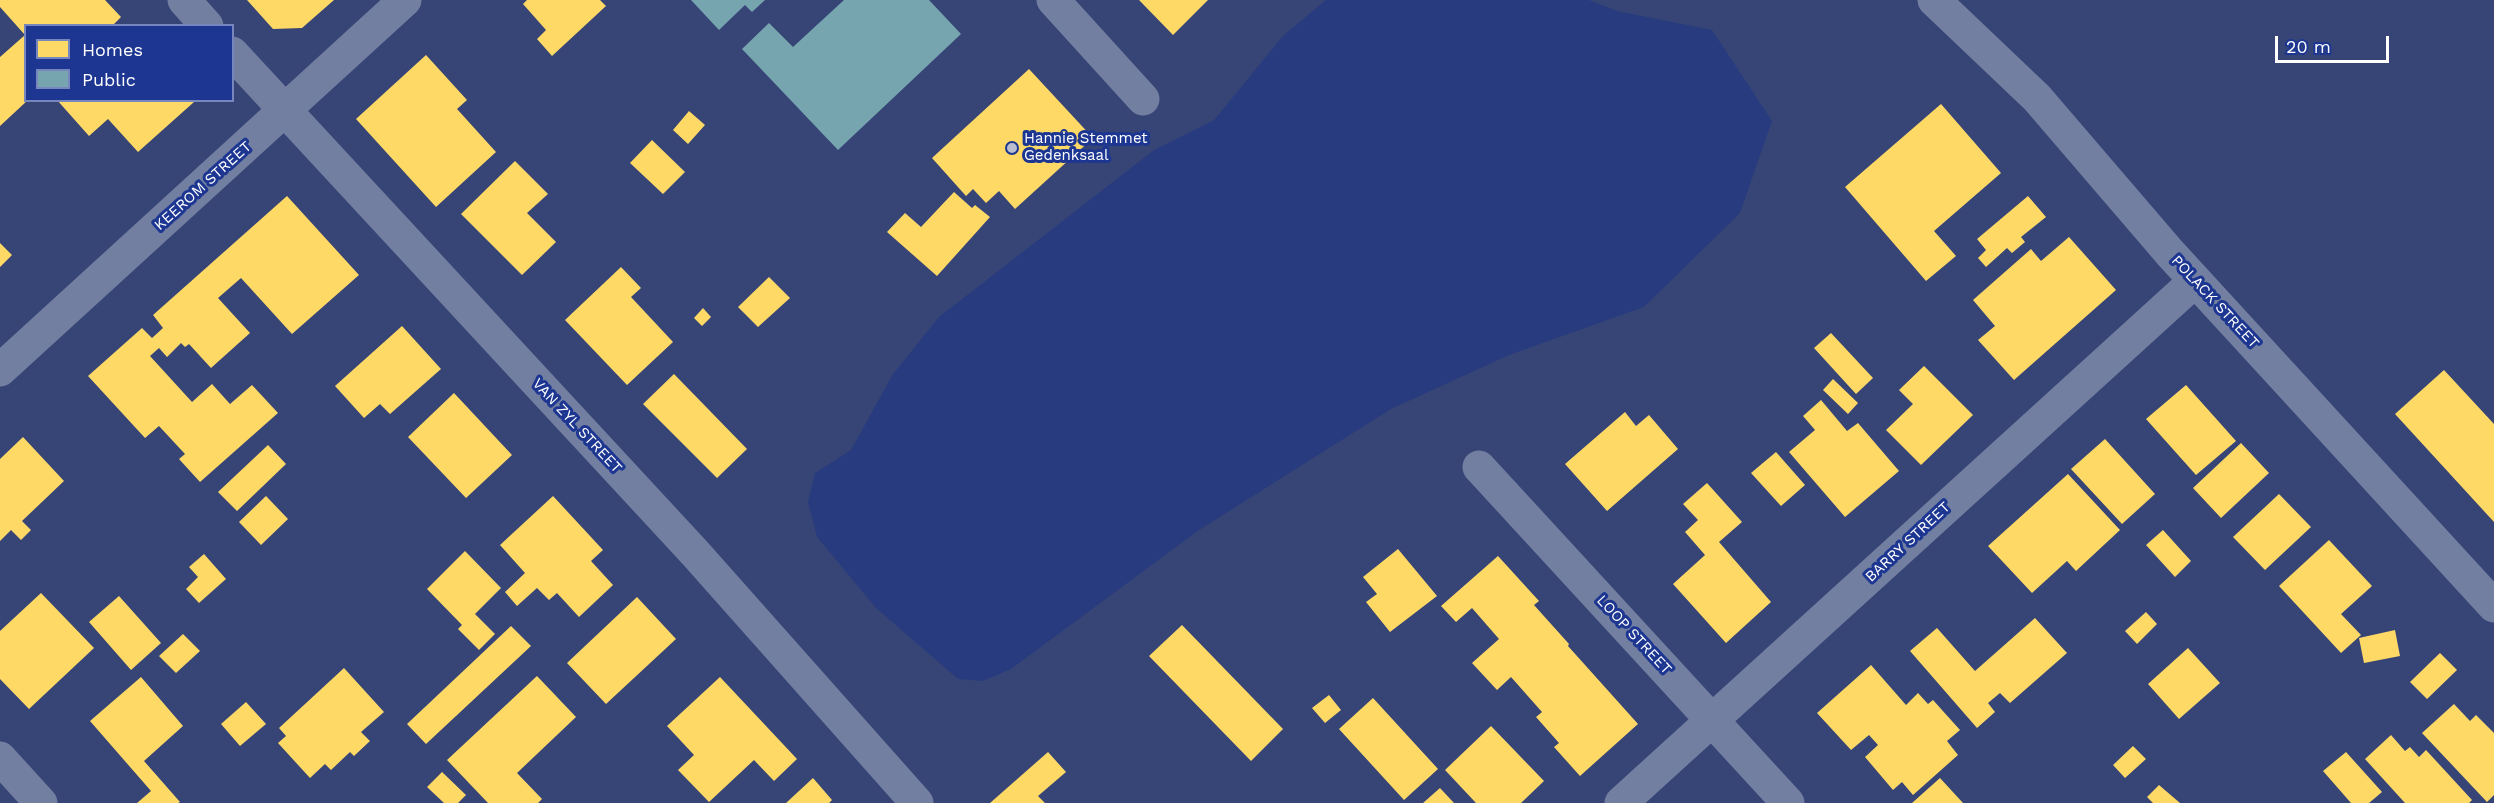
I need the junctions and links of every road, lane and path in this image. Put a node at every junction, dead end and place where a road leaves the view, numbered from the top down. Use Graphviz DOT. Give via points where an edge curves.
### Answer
graph roads {
  1 [pos="184,0"];
  2 [pos="405,0"];
  3 [pos="1053,0"];
  4 [pos="1934,0"];
  5 [pos="205,24"];
  6 [pos="234,55"];
  7 [pos="1143,99"];
  8 [pos="285,110"];
  9 [pos="2195,281"];
  10 [pos="0,370"];
  11 [pos="1479,467"];
  12 [pos="2494,606"];
  13 [pos="1713,721"];
  14 [pos="0,758"];
  15 [pos="41,803"];
  16 [pos="917,803"];
  17 [pos="1621,803"];
  18 [pos="1788,803"];
  1 -- 5 [label="street"];
  2 -- 8 [label="street, KEEROM STREET"];
  3 -- 7 [label="street"];
  4 -- 9 [label="street, POLACK STREET" via="2037,98"];
  6 -- 8 [label="street, VAN ZYL STREET"];
  8 -- 10 [label="street, KEEROM STREET"];
  8 -- 16 [label="street, VAN ZYL STREET" via="695,553"];
  9 -- 12 [label="street, POLACK STREET"];
  9 -- 13 [label="street, BARRY STREET"];
  11 -- 13 [label="street, LOOP STREET"];
  13 -- 17 [label="street, BARRY STREET"];
  13 -- 18 [label="street, LOOP STREET"];
  14 -- 15 [label="street"];
}
